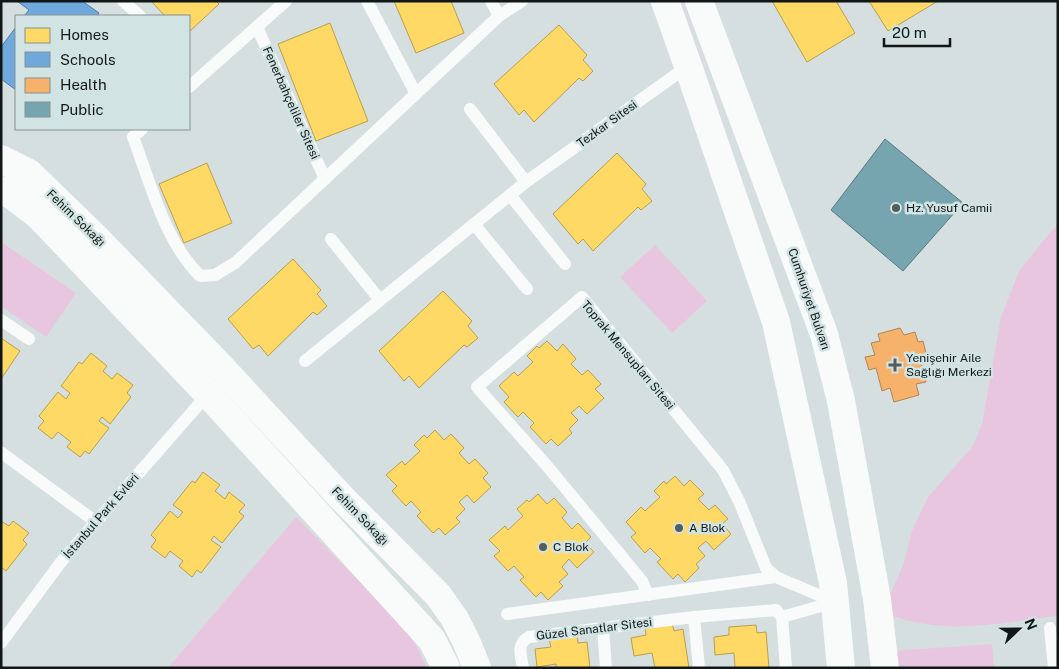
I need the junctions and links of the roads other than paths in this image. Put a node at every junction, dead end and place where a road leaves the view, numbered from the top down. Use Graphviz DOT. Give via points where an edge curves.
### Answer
graph roads {
  1 [pos="123,1"];
  2 [pos="286,1"];
  3 [pos="367,1"];
  4 [pos="491,1"];
  5 [pos="522,1"];
  6 [pos="665,1"];
  7 [pos="699,1"];
  8 [pos="139,15"];
  9 [pos="499,16"];
  10 [pos="257,27"];
  11 [pos="688,66"];
  12 [pos="190,86"];
  13 [pos="416,94"];
  14 [pos="470,109"];
  15 [pos="141,130"];
  16 [pos="1,159"];
  17 [pos="324,179"];
  18 [pos="526,182"];
  19 [pos="1,190"];
  20 [pos="510,195"];
  21 [pos="474,224"];
  22 [pos="330,239"];
  23 [pos="565,264"];
  24 [pos="527,289"];
  25 [pos="380,300"];
  26 [pos="1,320"];
  27 [pos="30,339"];
  28 [pos="305,361"];
  29 [pos="228,374"];
  30 [pos="208,394"];
  31 [pos="1,454"];
  32 [pos="96,522"];
  33 [pos="776,577"];
  34 [pos="648,595"];
  35 [pos="877,599"];
  36 [pos="835,602"];
  37 [pos="507,614"];
  38 [pos="694,616"];
  39 [pos="782,617"];
  40 [pos="603,627"];
  41 [pos="1050,628"];
  42 [pos="1,643"];
  43 [pos="446,668"];
  44 [pos="477,668"];
  45 [pos="523,668"];
  46 [pos="606,668"];
  47 [pos="699,668"];
  48 [pos="786,668"];
  49 [pos="841,668"];
  50 [pos="885,668"];
  51 [pos="1054,668"];
  1 -- 8 [label="lane"];
  2 -- 10 [label="lane"];
  3 -- 13 [label="lane"];
  4 -- 9 [label="lane"];
  5 -- 9 [label="lane, Fenerbahçeliler Sitesi"];
  6 -- 11 [label="street"];
  7 -- 35 [label="street, Cumhuriyet Bulvarı" via="824,334 840,401"];
  9 -- 13 [label="lane, Fenerbahçeliler Sitesi"];
  10 -- 12 [label="lane"];
  10 -- 17 [label="lane, Fenerbahçeliler Sitesi"];
  11 -- 18 [label="lane, Tezkar Sitesi"];
  11 -- 36 [label="street" via="776,322"];
  13 -- 17 [label="lane, Fenerbahçeliler Sitesi"];
  14 -- 18 [label="lane"];
  15 -- 17 [label="lane, Fenerbahçeliler Sitesi" via="133,137 167,227 188,264 200,276 215,275 235,263"];
  16 -- 29 [label="street, Fehim Sokağı" via="29,173"];
  18 -- 20 [label="lane, Tezkar Sitesi"];
  19 -- 30 [label="street, Fehim Sokağı" via="40,218"];
  20 -- 21 [label="lane, Tezkar Sitesi"];
  20 -- 23 [label="lane"];
  21 -- 24 [label="lane"];
  21 -- 25 [label="lane, Tezkar Sitesi"];
  22 -- 25 [label="lane"];
  25 -- 28 [label="lane, Tezkar Sitesi"];
  26 -- 27 [label="lane"];
  29 -- 30 [label="street"];
  29 -- 44 [label="street, Fehim Sokağı" via="340,496 438,595 455,619"];
  30 -- 32 [label="lane, İstanbul Park Evleri"];
  30 -- 43 [label="street, Fehim Sokağı" via="432,640"];
  31 -- 32 [label="lane"];
  32 -- 42 [label="lane, İstanbul Park Evleri" via="61,562"];
  33 -- 34 [label="lane"];
  33 -- 34 [label="lane, Toprak Mensupları Sitesi" via="766,568 723,470 582,297 477,387 642,580"];
  33 -- 36 [label="lane"];
  34 -- 37 [label="lane"];
  35 -- 36 [label="street"];
  35 -- 50 [label="street, Cumhuriyet Bulvarı"];
  36 -- 39 [label="lane"];
  36 -- 49 [label="street"];
  38 -- 39 [label="lane, Güzel Sanatlar Sitesi" via="776,610"];
  38 -- 40 [label="lane, Güzel Sanatlar Sitesi"];
  38 -- 47 [label="lane"];
  39 -- 48 [label="lane"];
  40 -- 45 [label="lane, Güzel Sanatlar Sitesi" via="526,638 520,646"];
  40 -- 46 [label="lane"];
  41 -- 51 [label="lane"];
}
